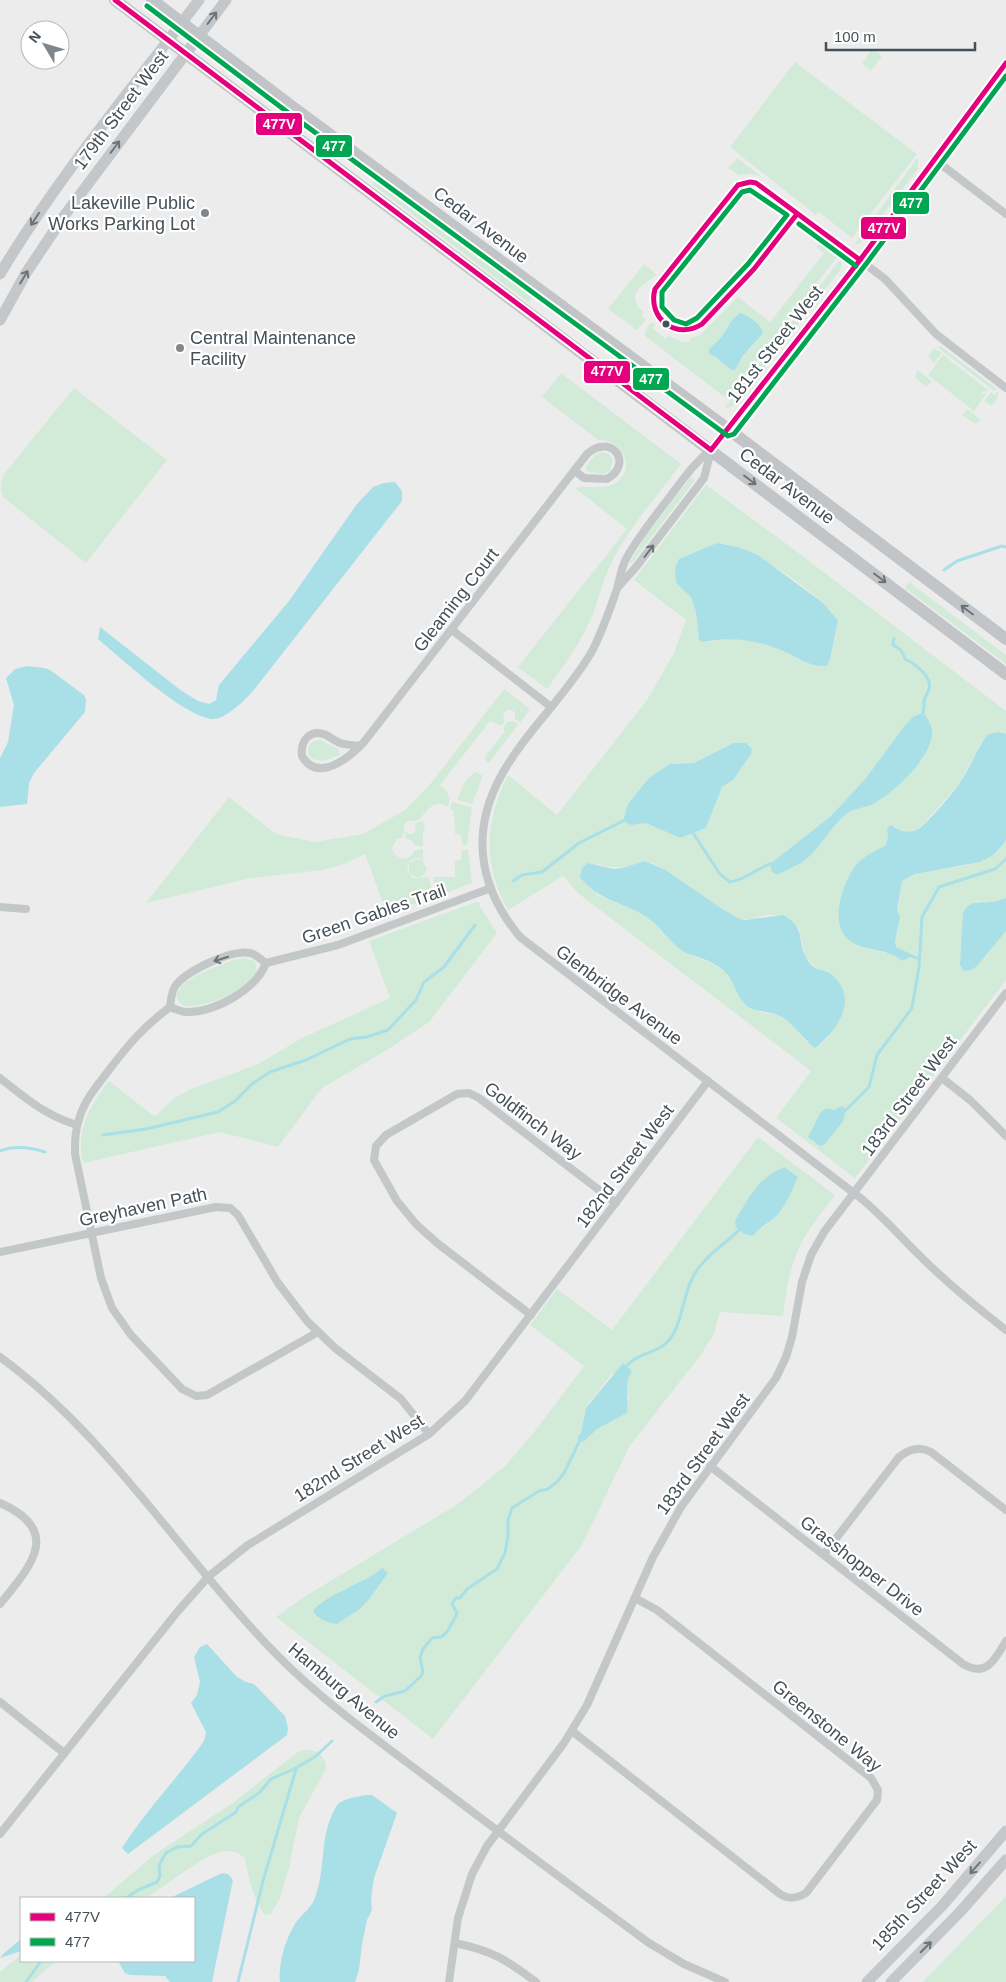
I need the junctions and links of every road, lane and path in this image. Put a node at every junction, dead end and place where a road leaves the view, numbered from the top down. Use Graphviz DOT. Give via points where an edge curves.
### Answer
graph roads {
  1 [pos="116,0"];
  2 [pos="152,0"];
  3 [pos="199,0"];
  4 [pos="226,0"];
  5 [pos="182,23"];
  6 [pos="199,36"];
  7 [pos="168,40"];
  8 [pos="186,53"];
  9 [pos="1006,63"];
  10 [pos="934,159"];
  11 [pos="1006,214"];
  12 [pos="860,260"];
  13 [pos="0,274"];
  14 [pos="0,320"];
  15 [pos="1006,388"];
  16 [pos="728,429"];
  17 [pos="711,450"];
  18 [pos="692,469"];
  19 [pos="574,471"];
  20 [pos="617,588"];
  21 [pos="452,630"];
  22 [pos="1006,639"];
  23 [pos="1006,674"];
  24 [pos="551,707"];
  25 [pos="360,746"];
  26 [pos="491,888"];
  27 [pos="0,907"];
  28 [pos="26,909"];
  29 [pos="266,963"];
  30 [pos="1006,993"];
  31 [pos="170,1007"];
  32 [pos="0,1078"];
  33 [pos="942,1078"];
  34 [pos="708,1082"];
  35 [pos="77,1125"];
  36 [pos="1006,1136"];
  37 [pos="854,1193"];
  38 [pos="616,1203"];
  39 [pos="92,1234"];
  40 [pos="0,1252"];
  41 [pos="531,1315"];
  42 [pos="1006,1330"];
  43 [pos="318,1332"];
  44 [pos="0,1357"];
  45 [pos="429,1434"];
  46 [pos="710,1466"];
  47 [pos="0,1503"];
  48 [pos="1006,1510"];
  49 [pos="824,1554"];
  50 [pos="209,1576"];
  51 [pos="635,1598"];
  52 [pos="0,1604"];
  53 [pos="1006,1641"];
  54 [pos="0,1702"];
  55 [pos="572,1731"];
  56 [pos="64,1753"];
  57 [pos="498,1831"];
  58 [pos="1006,1831"];
  59 [pos="0,1834"];
  60 [pos="1006,1860"];
  61 [pos="455,1943"];
  62 [pos="449,1982"];
  63 [pos="536,1982"];
  64 [pos="724,1982"];
  65 [pos="867,1982"];
  66 [pos="891,1982"];
  1 -- 7 [label="main road, Cedar Avenue"];
  2 -- 5 [label="main road, Cedar Avenue"];
  3 -- 5 [label="main road, 179th Street West"];
  6 -- 4 [label="main road, 179th Street West, one-way"];
  5 -- 6 [label="main road, Cedar Avenue"];
  5 -- 7 [label="main road, 179th Street West"];
  6 -- 8 [label="main road, 179th Street West"];
  6 -- 16 [label="main road, Cedar Avenue"];
  7 -- 8 [label="main road, Cedar Avenue"];
  7 -- 13 [label="main road, 179th Street West, one-way" via="66,174"];
  14 -- 8 [label="main road, 179th Street West, one-way" via="64,216"];
  8 -- 17 [label="main road, Cedar Avenue"];
  9 -- 10 [label="street, 181st Street West"];
  10 -- 11 [label="street"];
  10 -- 12 [label="street, 181st Street West"];
  12 -- 15 [label="street" via="886,279 936,334"];
  12 -- 16 [label="street, 181st Street West"];
  16 -- 17 [label="street, 181st Street West"];
  22 -- 16 [label="main road, Cedar Avenue, one-way"];
  17 -- 18 [label="street, 181st Street West"];
  20 -- 17 [label="street, Glenbridge Avenue, one-way" via="704,478"];
  17 -- 23 [label="main road, Cedar Avenue, one-way"];
  18 -- 20 [label="street, Glenbridge Avenue" via="628,556"];
  19 -- 19 [label="street, Gleaming Court" via="584,478 607,479 617,471 619,458 611,448 598,446"];
  19 -- 21 [label="street, Gleaming Court"];
  20 -- 24 [label="street, Glenbridge Avenue" via="591,653"];
  21 -- 24 [label="street"];
  21 -- 25 [label="street, Gleaming Court"];
  24 -- 26 [label="street, Glenbridge Avenue" via="504,770 488,803 483,846"];
  25 -- 25 [label="street, Gleaming Court" via="340,743 314,733 307,737 301,749 305,761 320,768 340,762"];
  26 -- 29 [label="street, Green Gables Trail" via="338,945"];
  26 -- 34 [label="street, Glenbridge Avenue" via="506,919 528,944"];
  27 -- 28 [label="street"];
  29 -- 31 [label="street" via="253,984 228,1000 189,1012"];
  29 -- 31 [label="street, one-way" via="247,953 205,965 176,986"];
  30 -- 33 [label="street, 183rd Street West"];
  31 -- 35 [label="street" via="132,1039 88,1098"];
  32 -- 35 [label="street" via="46,1113"];
  33 -- 36 [label="street" via="970,1100"];
  33 -- 37 [label="street, 183rd Street West"];
  34 -- 37 [label="street, Glenbridge Avenue"];
  34 -- 38 [label="street, 182nd Street West"];
  35 -- 39 [label="street" via="75,1154"];
  37 -- 42 [label="street, Glenbridge Avenue" via="883,1217 966,1299"];
  37 -- 46 [label="street, 183rd Street West" via="824,1232 809,1262 798,1294 792,1338 781,1368"];
  38 -- 41 [label="street, 182nd Street West"];
  38 -- 41 [label="street, Goldfinch Way" via="469,1093 453,1096 386,1135 378,1143 374,1153 377,1167 397,1202 416,1224"];
  39 -- 40 [label="street, Greyhaven Path"];
  39 -- 43 [label="street, Greyhaven Path" via="216,1207 230,1208 240,1218 287,1296"];
  39 -- 43 [label="street" via="104,1288 118,1318 188,1394 207,1395"];
  41 -- 45 [label="street, 182nd Street West" via="465,1401"];
  43 -- 45 [label="street, Greyhaven Path" via="401,1399"];
  44 -- 50 [label="street, Hamburg Avenue" via="38,1387 78,1426"];
  45 -- 50 [label="street, 182nd Street West" via="262,1535"];
  46 -- 49 [label="street, Grasshopper Drive"];
  46 -- 51 [label="street, 183rd Street West" via="666,1531"];
  47 -- 52 [label="street" via="26,1519 36,1545 31,1565"];
  48 -- 49 [label="street" via="931,1452 911,1449 900,1457"];
  49 -- 53 [label="street, Grasshopper Drive" via="971,1668 988,1666"];
  50 -- 56 [label="street, 182nd Street West"];
  50 -- 57 [label="street, Hamburg Avenue" via="252,1628 300,1677 360,1727"];
  51 -- 55 [label="street, 183rd Street West" via="592,1695"];
  51 -- 55 [label="street, Greenstone Way" via="658,1610 872,1778 878,1790 877,1800 806,1893 790,1898 780,1894"];
  54 -- 56 [label="street"];
  55 -- 57 [label="street, 183rd Street West"];
  56 -- 59 [label="street, 182nd Street West"];
  57 -- 61 [label="street, 183rd Street West" via="466,1888"];
  57 -- 64 [label="street, Hamburg Avenue" via="649,1944"];
  58 -- 65 [label="main road, 185th Street West, one-way" via="942,1906"];
  66 -- 60 [label="main road, 185th Street West, one-way"];
  61 -- 62 [label="street, 183rd Street West"];
  61 -- 63 [label="street" via="492,1953"];
}
